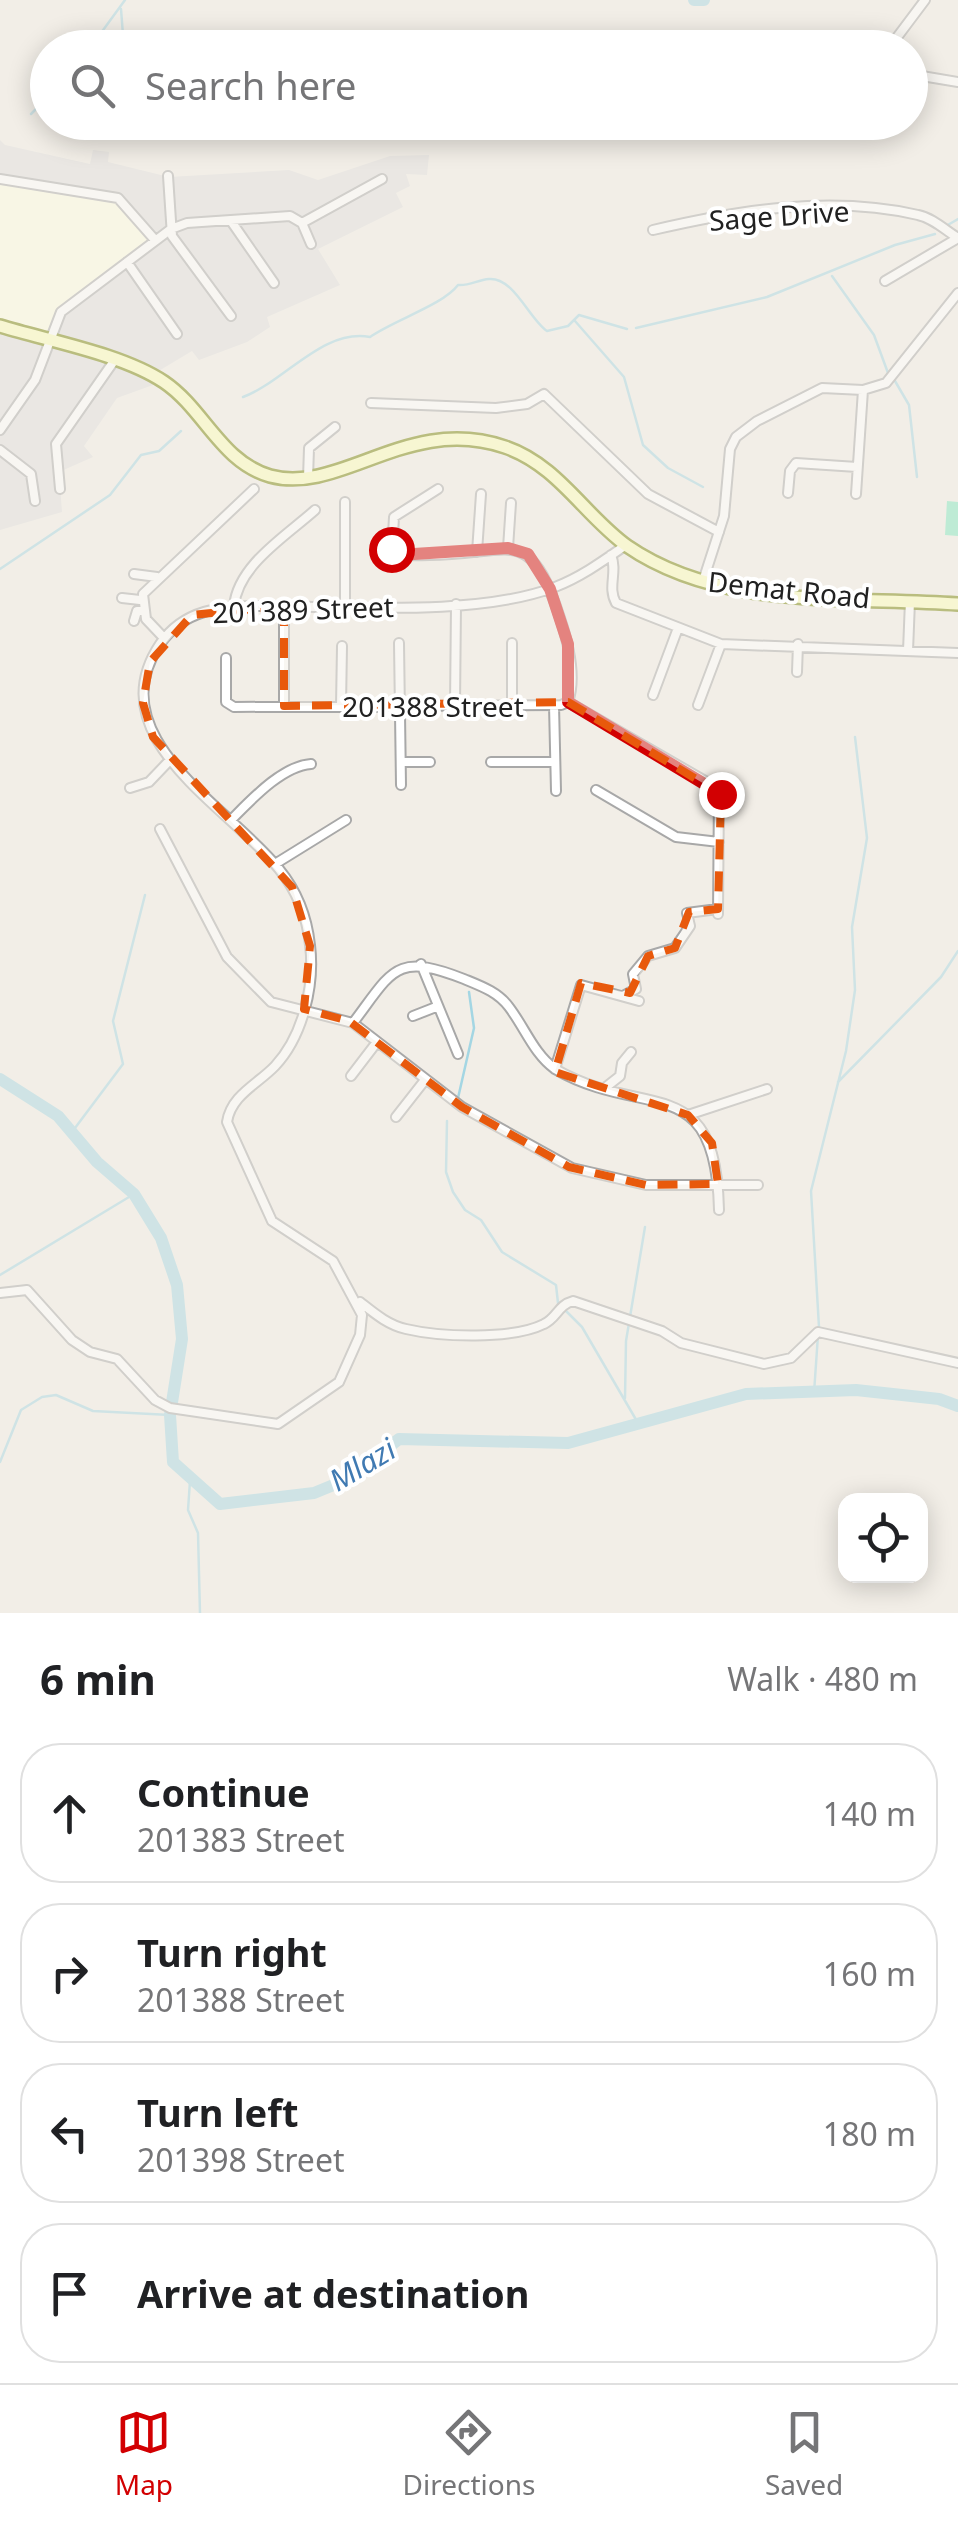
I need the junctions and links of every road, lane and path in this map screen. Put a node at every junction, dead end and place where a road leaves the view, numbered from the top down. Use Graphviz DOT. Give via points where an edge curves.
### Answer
graph roads {
  1 [pos="924,0"];
  2 [pos="902,30"];
  3 [pos="928,77"];
  4 [pos="958,82"];
  5 [pos="168,176"];
  6 [pos="0,179"];
  7 [pos="382,179"];
  8 [pos="231,221"];
  9 [pos="302,223"];
  10 [pos="170,229"];
  11 [pos="654,230"];
  12 [pos="958,238"];
  13 [pos="154,240"];
  14 [pos="311,244"];
  15 [pos="127,262"];
  16 [pos="274,282"];
  17 [pos="885,282"];
  18 [pos="958,292"];
  19 [pos="231,316"];
  20 [pos="0,326"];
  21 [pos="178,334"];
  22 [pos="48,340"];
  23 [pos="114,361"];
  24 [pos="863,390"];
  25 [pos="371,403"];
  26 [pos="335,427"];
  27 [pos="0,430"];
  28 [pos="0,450"];
  29 [pos="857,467"];
  30 [pos="308,478"];
  31 [pos="60,489"];
  32 [pos="254,489"];
  33 [pos="438,489"];
  34 [pos="788,493"];
  35 [pos="481,494"];
  36 [pos="856,494"];
  37 [pos="35,501"];
  38 [pos="345,502"];
  39 [pos="510,503"];
  40 [pos="315,510"];
  41 [pos="719,532"];
  42 [pos="626,545"];
  43 [pos="508,548"];
  44 [pos="477,552"];
  45 [pos="612,555"];
  46 [pos="134,574"];
  47 [pos="158,577"];
  48 [pos="703,582"];
  49 [pos="550,589"];
  50 [pos="122,598"];
  51 [pos="910,601"];
  52 [pos="456,604"];
  53 [pos="958,604"];
  54 [pos="141,605"];
  55 [pos="344,605"];
  56 [pos="234,606"];
  57 [pos="284,606"];
  58 [pos="134,621"];
  59 [pos="678,628"];
  60 [pos="164,638"];
  61 [pos="398,643"];
  62 [pos="512,644"];
  63 [pos="721,644"];
  64 [pos="798,644"];
  65 [pos="342,646"];
  66 [pos="908,651"];
  67 [pos="958,654"];
  68 [pos="226,658"];
  69 [pos="797,672"];
  70 [pos="653,695"];
  71 [pos="568,702"];
  72 [pos="698,705"];
  73 [pos="284,706"];
  74 [pos="341,706"];
  75 [pos="399,706"];
  76 [pos="455,706"];
  77 [pos="512,706"];
  78 [pos="554,706"];
  79 [pos="170,760"];
  80 [pos="400,762"];
  81 [pos="430,762"];
  82 [pos="492,762"];
  83 [pos="554,762"];
  84 [pos="311,764"];
  85 [pos="401,785"];
  86 [pos="130,788"];
  87 [pos="596,790"];
  88 [pos="556,791"];
  89 [pos="232,820"];
  90 [pos="346,820"];
  91 [pos="160,829"];
  92 [pos="720,842"];
  93 [pos="275,864"];
  94 [pos="421,964"];
  95 [pos="623,996"];
  96 [pos="638,1000"];
  97 [pos="436,1007"];
  98 [pos="304,1009"];
  99 [pos="413,1016"];
  100 [pos="352,1023"];
  101 [pos="377,1042"];
  102 [pos="632,1052"];
  103 [pos="458,1054"];
  104 [pos="555,1069"];
  105 [pos="351,1076"];
  106 [pos="426,1080"];
  107 [pos="606,1088"];
  108 [pos="768,1090"];
  109 [pos="688,1115"];
  110 [pos="396,1117"];
  111 [pos="718,1184"];
  112 [pos="758,1185"];
  113 [pos="718,1210"];
  114 [pos="0,1293"];
  115 [pos="356,1299"];
  116 [pos="958,1360"];
  1 -- 2 [label="street"];
  3 -- 4 [label="street"];
  5 -- 10 [label="street"];
  6 -- 13 [label="street" via="118,198"];
  7 -- 9 [label="street"];
  8 -- 9 [label="street" via="290,216"];
  8 -- 10 [label="street"];
  8 -- 16 [label="street"];
  9 -- 14 [label="street"];
  10 -- 13 [label="street"];
  10 -- 19 [label="street"];
  11 -- 12 [label="street, Sage Drive" via="712,215 810,207 919,215"];
  12 -- 17 [label="street"];
  13 -- 15 [label="street"];
  15 -- 21 [label="street"];
  15 -- 22 [label="street" via="67,305"];
  18 -- 24 [label="street" via="889,380"];
  20 -- 22 [label="street, Demat Road"];
  22 -- 23 [label="street, Demat Road"];
  22 -- 27 [label="street" via="35,380"];
  23 -- 30 [label="street, Demat Road" via="173,389 248,467 280,478"];
  23 -- 31 [label="street" via="56,444"];
  24 -- 29 [label="street"];
  24 -- 41 [label="street" via="822,388 739,434 730,449"];
  25 -- 41 [label="street" via="496,408 544,394 648,494"];
  26 -- 30 [label="street" via="309,448"];
  28 -- 37 [label="street" via="31,474"];
  29 -- 34 [label="street" via="796,463"];
  29 -- 36 [label="street"];
  30 -- 42 [label="street, Demat Road" via="420,441 485,441 524,454 552,473"];
  32 -- 47 [label="street"];
  33 -- 44 [label="street" via="394,517 392,552"];
  35 -- 44 [label="street"];
  38 -- 55 [label="street"];
  39 -- 43 [label="street"];
  40 -- 56 [label="street" via="246,574"];
  41 -- 48 [label="street"];
  42 -- 45 [label="street, 201389 Street"];
  42 -- 48 [label="street, Demat Road"];
  43 -- 44 [label="street"];
  43 -- 49 [label="street" via="535,560"];
  45 -- 49 [label="street, 201389 Street"];
  45 -- 59 [label="street" via="616,603"];
  46 -- 47 [label="street"];
  47 -- 54 [label="street"];
  48 -- 51 [label="street, Demat Road" via="755,592"];
  49 -- 52 [label="street, 201389 Street"];
  49 -- 71 [label="street" via="568,644"];
  50 -- 54 [label="street"];
  51 -- 53 [label="street, Demat Road"];
  51 -- 66 [label="street"];
  52 -- 55 [label="street, 201389 Street"];
  52 -- 76 [label="street"];
  54 -- 58 [label="street"];
  54 -- 60 [label="street"];
  55 -- 57 [label="street, 201389 Street"];
  56 -- 57 [label="street, 201389 Street"];
  56 -- 60 [label="street, 201389 Street" via="192,615"];
  57 -- 73 [label="street"];
  59 -- 63 [label="street"];
  59 -- 70 [label="street"];
  60 -- 79 [label="street" via="150,662 143,703 153,737"];
  61 -- 75 [label="street"];
  62 -- 77 [label="street"];
  63 -- 64 [label="street"];
  63 -- 72 [label="street"];
  64 -- 66 [label="street"];
  64 -- 69 [label="street"];
  65 -- 74 [label="street"];
  66 -- 67 [label="street"];
  68 -- 73 [label="street, 201388 Street" via="227,704"];
  71 -- 78 [label="street, 201388 Street"];
  71 -- 92 [label="street" via="718,789"];
  73 -- 74 [label="street, 201388 Street"];
  74 -- 75 [label="street, 201388 Street"];
  75 -- 76 [label="street, 201388 Street"];
  75 -- 80 [label="street"];
  76 -- 77 [label="street, 201388 Street"];
  77 -- 78 [label="street, 201388 Street"];
  78 -- 83 [label="street"];
  79 -- 86 [label="street" via="149,782"];
  79 -- 89 [label="street"];
  80 -- 81 [label="street"];
  80 -- 85 [label="street"];
  82 -- 83 [label="street"];
  83 -- 88 [label="street"];
  84 -- 89 [label="street" via="258,794"];
  87 -- 92 [label="street" via="676,837"];
  89 -- 93 [label="street"];
  90 -- 93 [label="street"];
  91 -- 98 [label="street" via="231,962 271,1002"];
  92 -- 95 [label="street" via="718,911 687,913 690,926 675,948 648,956 633,974 636,989"];
  93 -- 98 [label="street" via="292,887 308,931 311,978"];
  94 -- 97 [label="street"];
  94 -- 100 [label="street" via="392,974"];
  94 -- 104 [label="street" via="501,998"];
  95 -- 96 [label="street"];
  95 -- 104 [label="street" via="581,985"];
  97 -- 99 [label="street"];
  97 -- 103 [label="street"];
  98 -- 100 [label="street"];
  98 -- 115 [label="street" via="282,1057 231,1106 230,1134 272,1221 333,1261"];
  100 -- 101 [label="street"];
  101 -- 105 [label="street"];
  101 -- 106 [label="street"];
  102 -- 107 [label="street"];
  104 -- 107 [label="street"];
  106 -- 110 [label="street"];
  106 -- 111 [label="street" via="578,1170 646,1185"];
  107 -- 109 [label="street"];
  108 -- 109 [label="street"];
  109 -- 111 [label="street" via="712,1143"];
  111 -- 112 [label="street"];
  111 -- 113 [label="street"];
  114 -- 115 [label="street" via="27,1290 72,1340 118,1359 170,1408 268,1424 293,1416 339,1382 363,1322"];
  115 -- 116 [label="street" via="406,1330 468,1336 542,1326 573,1301 682,1344 764,1364 791,1358 818,1332"];
}
